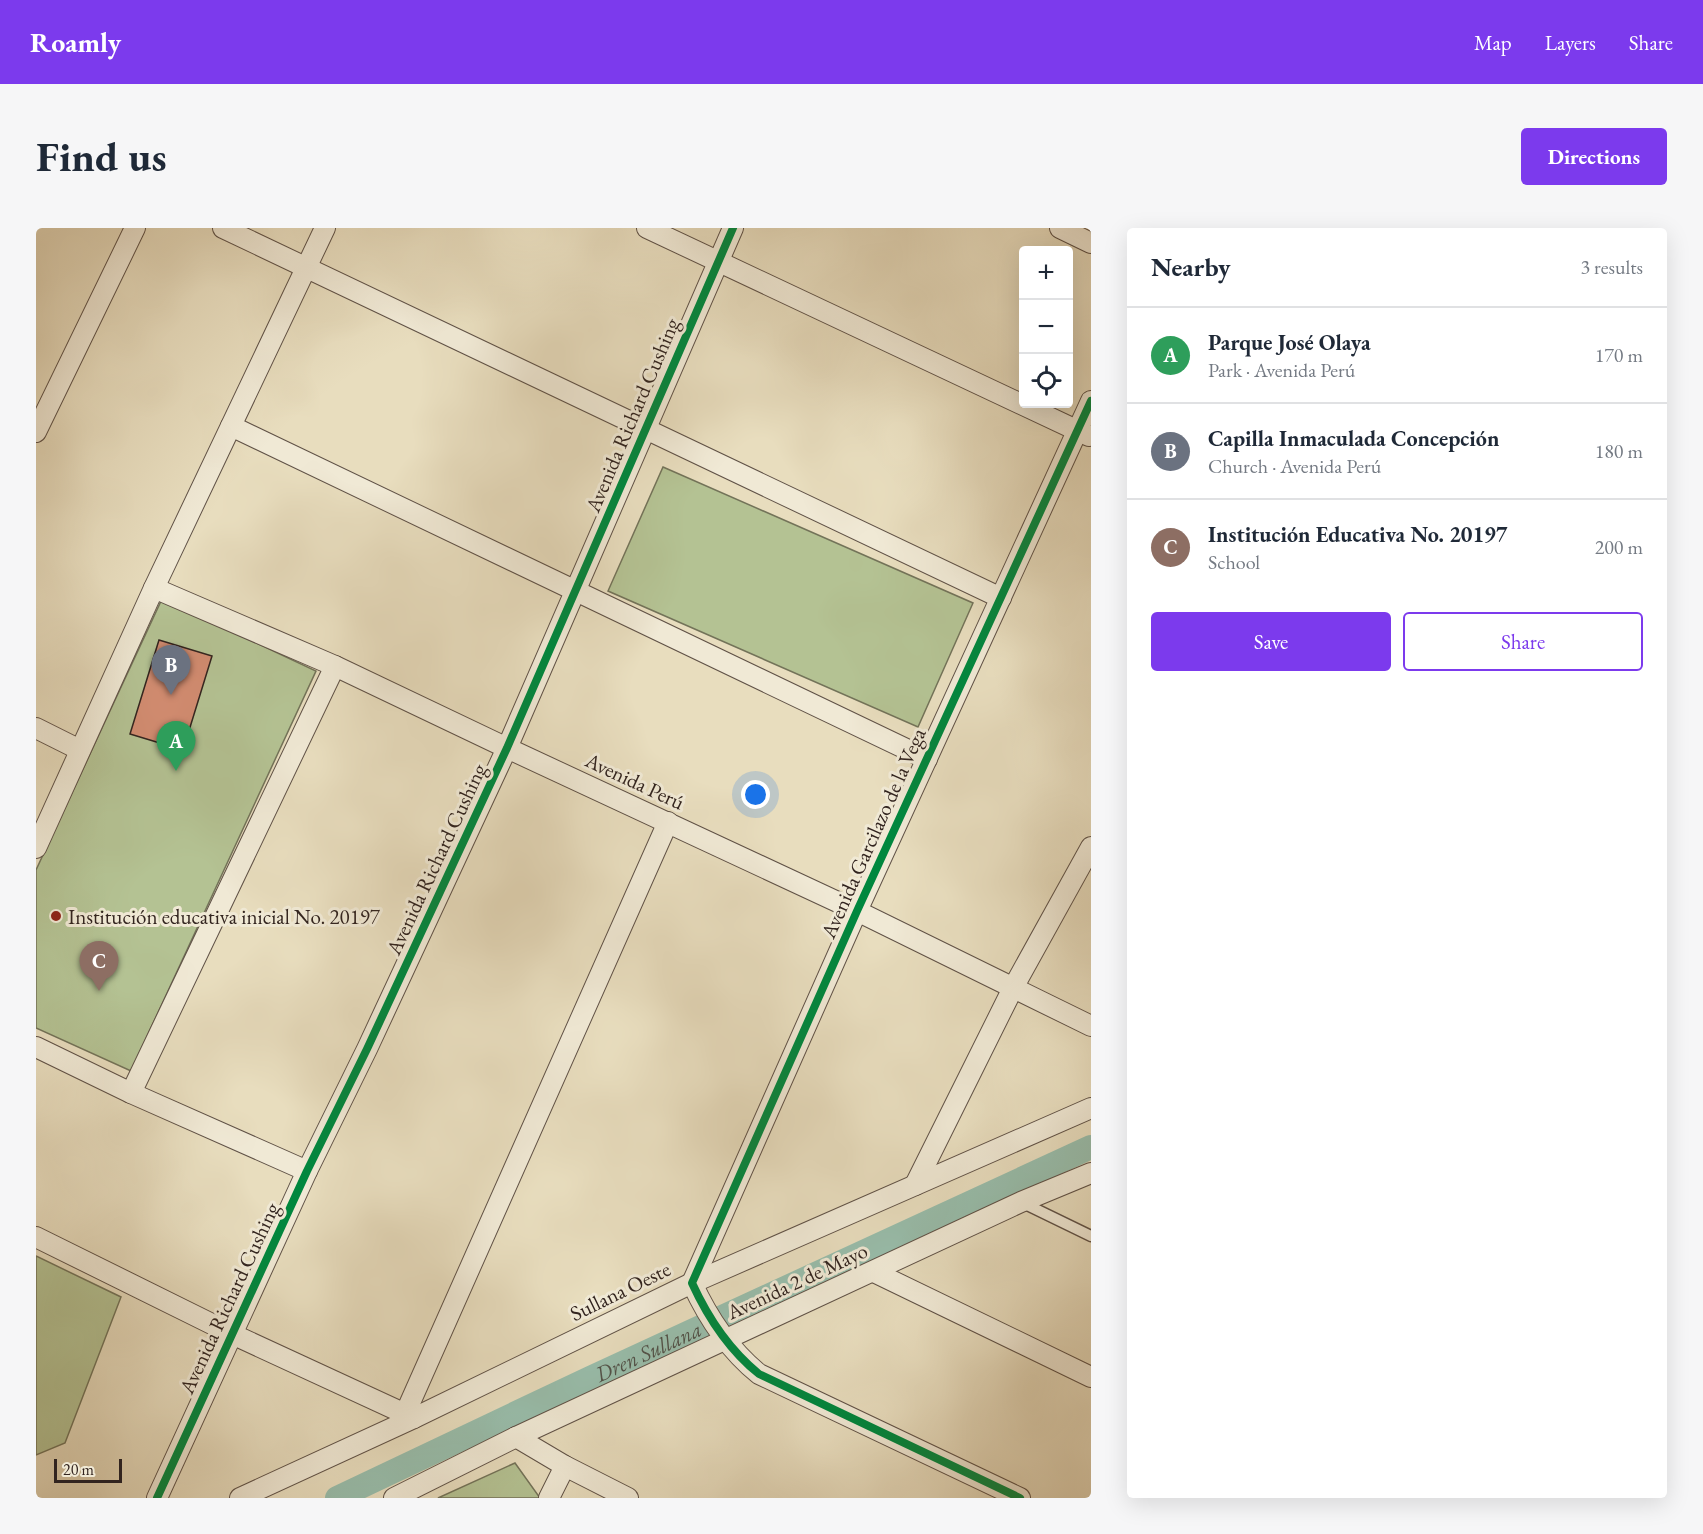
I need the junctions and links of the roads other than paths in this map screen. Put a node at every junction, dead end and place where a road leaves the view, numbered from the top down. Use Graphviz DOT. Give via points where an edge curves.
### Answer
graph roads {
  1 [pos="135,228"];
  2 [pos="223,228"];
  3 [pos="325,228"];
  4 [pos="647,228"];
  5 [pos="734,228"];
  6 [pos="1059,228"];
  7 [pos="1091,243"];
  8 [pos="719,261"];
  9 [pos="305,269"];
  10 [pos="1091,401"];
  11 [pos="231,426"];
  12 [pos="645,431"];
  13 [pos="36,432"];
  14 [pos="1085,434"];
  15 [pos="154,588"];
  16 [pos="576,591"];
  17 [pos="1000,598"];
  18 [pos="335,666"];
  19 [pos="36,728"];
  20 [pos="507,748"];
  21 [pos="80,750"];
  22 [pos="927,759"];
  23 [pos="668,822"];
  24 [pos="1091,847"];
  25 [pos="36,848"];
  26 [pos="857,910"];
  27 [pos="1013,988"];
  28 [pos="1091,1026"];
  29 [pos="36,1047"];
  30 [pos="131,1093"];
  31 [pos="1091,1108"];
  32 [pos="307,1171"];
  33 [pos="1091,1173"];
  34 [pos="915,1185"];
  35 [pos="1022,1202"];
  36 [pos="1091,1236"];
  37 [pos="36,1238"];
  38 [pos="874,1272"];
  39 [pos="696,1291"];
  40 [pos="232,1334"];
  41 [pos="723,1337"];
  42 [pos="1091,1377"];
  43 [pos="410,1416"];
  44 [pos="516,1437"];
  45 [pos="565,1466"];
  46 [pos="157,1498"];
  47 [pos="240,1498"];
  48 [pos="394,1498"];
  49 [pos="549,1498"];
  50 [pos="628,1498"];
  51 [pos="1020,1498"];
  1 -- 13 [label="street"];
  2 -- 9 [label="street"];
  3 -- 9 [label="street"];
  4 -- 8 [label="street"];
  5 -- 8 [label="street, Avenida Richard Cushing"];
  6 -- 7 [label="street"];
  8 -- 12 [label="street, Avenida Richard Cushing"];
  8 -- 14 [label="street"];
  9 -- 11 [label="street"];
  9 -- 12 [label="street"];
  10 -- 14 [label="street, Avenida Garcilazo de la Vega"];
  11 -- 15 [label="street"];
  11 -- 16 [label="street"];
  12 -- 16 [label="street, Avenida Richard Cushing"];
  12 -- 17 [label="street"];
  14 -- 17 [label="street, Avenida Garcilazo de la Vega"];
  15 -- 18 [label="street, Avenida Perú"];
  15 -- 21 [label="street"];
  16 -- 20 [label="street, Avenida Richard Cushing"];
  16 -- 22 [label="street"];
  17 -- 22 [label="street, Avenida Garcilazo de la Vega"];
  18 -- 20 [label="street, Avenida Perú"];
  18 -- 30 [label="street"];
  19 -- 21 [label="street"];
  20 -- 23 [label="street, Avenida Perú"];
  20 -- 32 [label="street, Avenida Richard Cushing"];
  21 -- 25 [label="street"];
  22 -- 26 [label="street, Avenida Garcilazo de la Vega"];
  23 -- 26 [label="street, Avenida Perú"];
  23 -- 43 [label="street"];
  24 -- 27 [label="street"];
  26 -- 27 [label="street, Avenida Perú"];
  26 -- 39 [label="street, Avenida Garcilazo de la Vega"];
  27 -- 28 [label="street, Avenida Perú"];
  27 -- 34 [label="street"];
  29 -- 30 [label="street"];
  30 -- 32 [label="street"];
  31 -- 34 [label="street, Sullana Oeste"];
  32 -- 40 [label="street, Avenida Richard Cushing"];
  33 -- 35 [label="street, Avenida 2 de Mayo"];
  34 -- 39 [label="street, Sullana Oeste"];
  35 -- 36 [label="lane"];
  35 -- 38 [label="street, Avenida 2 de Mayo"];
  37 -- 40 [label="street"];
  38 -- 41 [label="street, Avenida 2 de Mayo"];
  38 -- 42 [label="street"];
  39 -- 41 [label="street"];
  39 -- 43 [label="street, Sullana Oeste"];
  40 -- 43 [label="street"];
  40 -- 46 [label="street, Avenida Richard Cushing"];
  41 -- 44 [label="street, Avenida 2 de Mayo"];
  41 -- 51 [label="street" via="759,1374"];
  43 -- 47 [label="street, Sullana Oeste"];
  44 -- 45 [label="street"];
  44 -- 48 [label="street, Avenida 2 de Mayo"];
  45 -- 49 [label="street"];
  45 -- 50 [label="street"];
}
